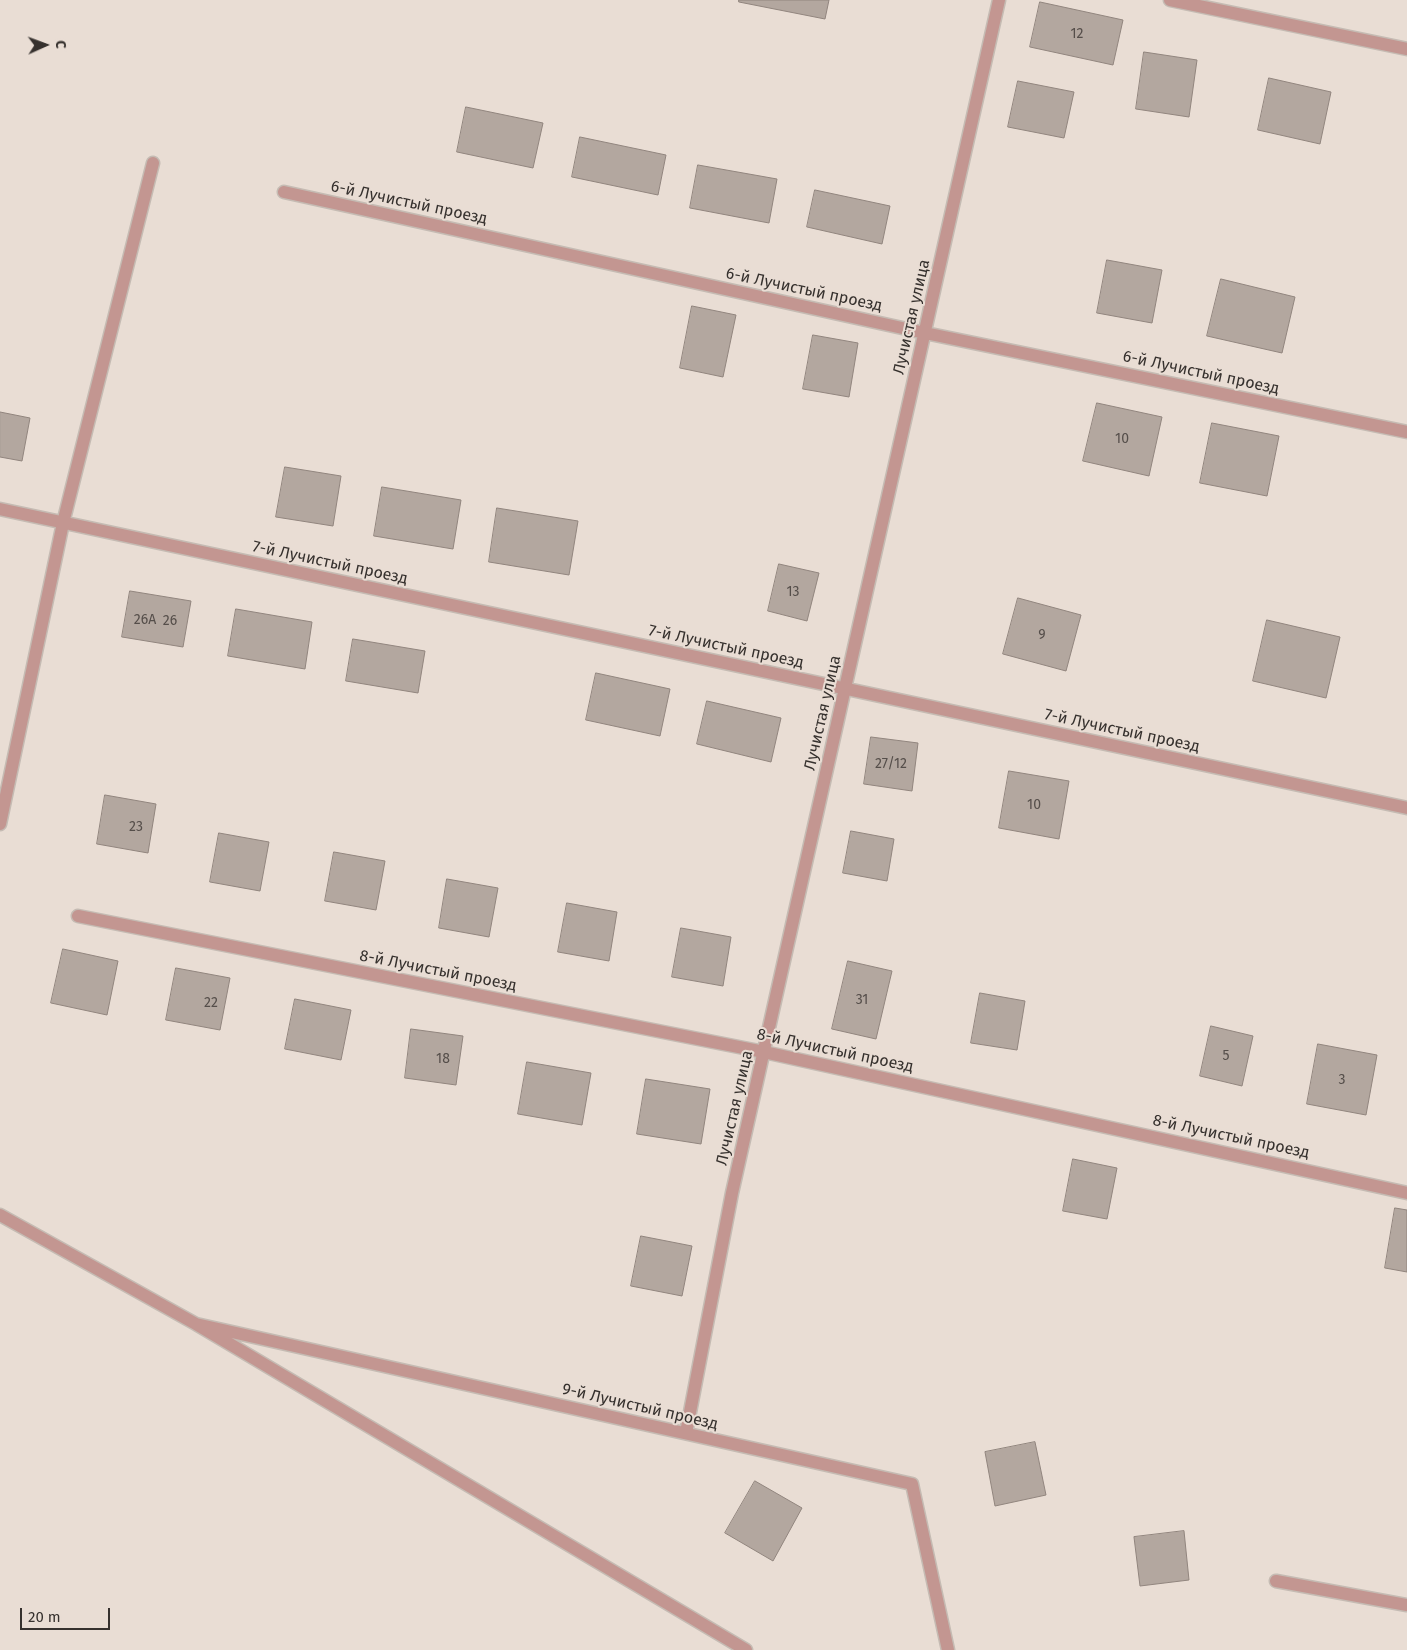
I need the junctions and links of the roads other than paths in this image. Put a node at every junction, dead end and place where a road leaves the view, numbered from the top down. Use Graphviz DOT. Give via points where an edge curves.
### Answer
graph roads {
  1 [pos="999,0"];
  2 [pos="1170,0"];
  3 [pos="1407,49"];
  4 [pos="153,163"];
  5 [pos="284,192"];
  6 [pos="925,333"];
  7 [pos="1407,432"];
  8 [pos="0,509"];
  9 [pos="64,522"];
  10 [pos="845,689"];
  11 [pos="1407,808"];
  12 [pos="0,824"];
  13 [pos="78,916"];
  14 [pos="764,1052"];
  15 [pos="1407,1192"];
  16 [pos="0,1215"];
  17 [pos="196,1324"];
  18 [pos="686,1434"];
  19 [pos="1276,1581"];
  20 [pos="1407,1605"];
  21 [pos="746,1650"];
  22 [pos="948,1650"];
  1 -- 6 [label="street, Лучистая улица"];
  2 -- 3 [label="street"];
  4 -- 9 [label="street"];
  5 -- 6 [label="street, 6-й Лучистый проезд"];
  6 -- 7 [label="street, 6-й Лучистый проезд"];
  6 -- 10 [label="street, Лучистая улица"];
  8 -- 9 [label="street, 7-й Лучистый проезд"];
  9 -- 10 [label="street, 7-й Лучистый проезд"];
  9 -- 12 [label="street"];
  10 -- 11 [label="street, 7-й Лучистый проезд"];
  10 -- 14 [label="street, Лучистая улица"];
  13 -- 14 [label="street, 8-й Лучистый проезд"];
  14 -- 15 [label="street, 8-й Лучистый проезд"];
  14 -- 18 [label="street, Лучистая улица" via="732,1193"];
  16 -- 17 [label="street"];
  17 -- 18 [label="street, 9-й Лучистый проезд"];
  17 -- 21 [label="street"];
  18 -- 22 [label="street, 9-й Лучистый проезд" via="912,1484"];
  19 -- 20 [label="street"];
}
